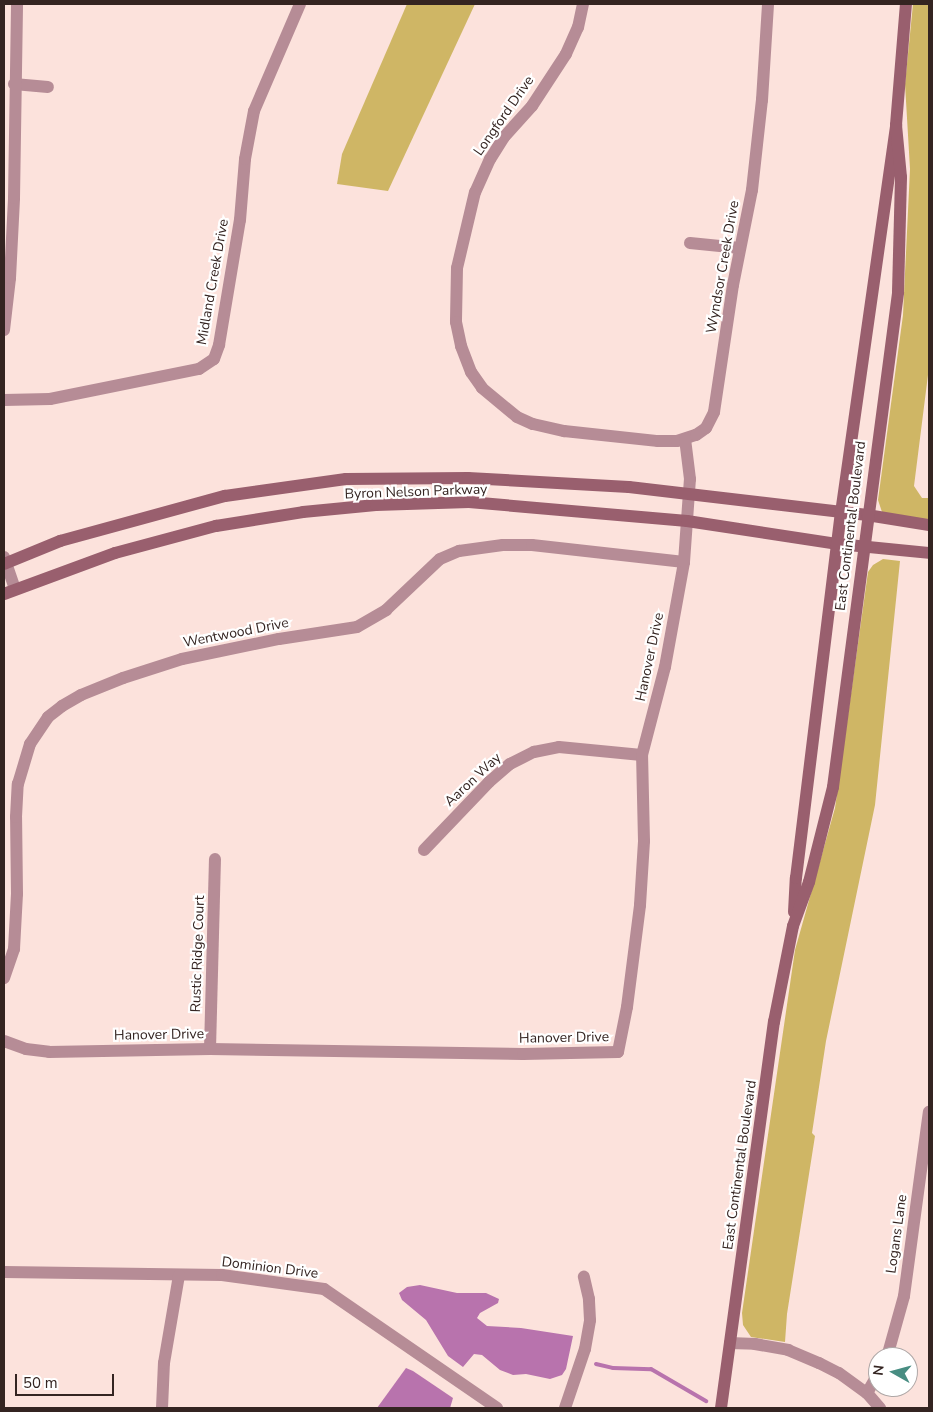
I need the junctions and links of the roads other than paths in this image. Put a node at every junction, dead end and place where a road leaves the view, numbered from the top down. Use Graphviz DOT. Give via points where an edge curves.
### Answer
graph roads {
  1 [pos="17,4"];
  2 [pos="300,4"];
  3 [pos="583,4"];
  4 [pos="768,4"];
  5 [pos="906,4"];
  6 [pos="14,84"];
  7 [pos="48,87"];
  8 [pos="896,125"];
  9 [pos="9,197"];
  10 [pos="690,242"];
  11 [pos="740,248"];
  12 [pos="4,330"];
  13 [pos="4,400"];
  14 [pos="685,439"];
  15 [pos="689,496"];
  16 [pos="841,512"];
  17 [pos="867,515"];
  18 [pos="688,520"];
  19 [pos="929,525"];
  20 [pos="838,544"];
  21 [pos="863,547"];
  22 [pos="929,553"];
  23 [pos="4,561"];
  24 [pos="684,562"];
  25 [pos="10,591"];
  26 [pos="642,755"];
  27 [pos="424,850"];
  28 [pos="215,859"];
  29 [pos="794,926"];
  30 [pos="4,978"];
  31 [pos="4,1041"];
  32 [pos="210,1049"];
  33 [pos="929,1112"];
  34 [pos="4,1272"];
  35 [pos="179,1275"];
  36 [pos="584,1276"];
  37 [pos="730,1343"];
  38 [pos="890,1347"];
  39 [pos="867,1393"];
  40 [pos="162,1408"];
  41 [pos="496,1408"];
  42 [pos="565,1408"];
  43 [pos="721,1408"];
  44 [pos="880,1408"];
  1 -- 6 [label="street"];
  2 -- 13 [label="street, Midland Creek Drive" via="254,111 245,159 240,220 214,359 199,368 50,399"];
  3 -- 14 [label="street, Longford Drive" via="578,27 566,54 532,106 494,152 475,192 457,268 456,322 461,346 471,372 482,388 517,417 533,424 564,431 658,441"];
  4 -- 11 [label="street, Wyndsor Creek Drive" via="752,190"];
  5 -- 8 [label="main road, East Continental Boulevard"];
  6 -- 7 [label="street"];
  6 -- 9 [label="street"];
  8 -- 16 [label="main road, East Continental Boulevard"];
  8 -- 17 [label="main road, East Continental Boulevard" via="901,177 898,292"];
  9 -- 12 [label="street" via="10,278"];
  10 -- 11 [label="street"];
  11 -- 14 [label="street, Wyndsor Creek Drive" via="714,412 706,428"];
  14 -- 15 [label="street"];
  15 -- 16 [label="main road, Byron Nelson Parkway"];
  15 -- 18 [label="street"];
  15 -- 23 [label="main road, Byron Nelson Parkway" via="629,487 468,478 346,479 225,496 60,540"];
  16 -- 17 [label="main road, Byron Nelson Parkway"];
  16 -- 20 [label="main road, East Continental Boulevard"];
  17 -- 19 [label="main road, Byron Nelson Parkway"];
  17 -- 21 [label="main road, East Continental Boulevard"];
  18 -- 20 [label="main road, Byron Nelson Parkway"];
  18 -- 24 [label="street, Hanover Drive"];
  18 -- 25 [label="main road, Byron Nelson Parkway" via="469,502 376,505 303,512 216,526 124,551"];
  20 -- 21 [label="main road, Byron Nelson Parkway"];
  20 -- 29 [label="main road, East Continental Boulevard" via="797,869"];
  21 -- 22 [label="main road, Byron Nelson Parkway"];
  21 -- 29 [label="main road, East Continental Boulevard" via="833,787 809,882"];
  23 -- 25 [label="street"];
  24 -- 26 [label="street, Hanover Drive" via="665,667"];
  24 -- 30 [label="street, Wentwood Drive" via="532,545 459,550 440,559 386,610 357,627 182,659 123,678 62,706 48,717 30,744 18,784 14,949"];
  26 -- 27 [label="street, Aaron Way" via="559,747 534,752 510,764 489,782"];
  26 -- 32 [label="street, Hanover Drive" via="644,841 640,905 618,1052 523,1054"];
  28 -- 32 [label="street, Rustic Ridge Court"];
  29 -- 37 [label="main road, East Continental Boulevard" via="774,1022"];
  31 -- 32 [label="street, Hanover Drive" via="26,1049 49,1052"];
  33 -- 38 [label="street, Logans Lane" via="904,1296"];
  34 -- 35 [label="street, Dominion Drive"];
  35 -- 40 [label="street" via="164,1363"];
  35 -- 41 [label="street, Dominion Drive" via="251,1278 324,1290"];
  36 -- 42 [label="street" via="590,1320 585,1348"];
  37 -- 39 [label="street" via="788,1350 839,1373"];
  37 -- 43 [label="main road, East Continental Boulevard"];
  39 -- 44 [label="street"];
}
